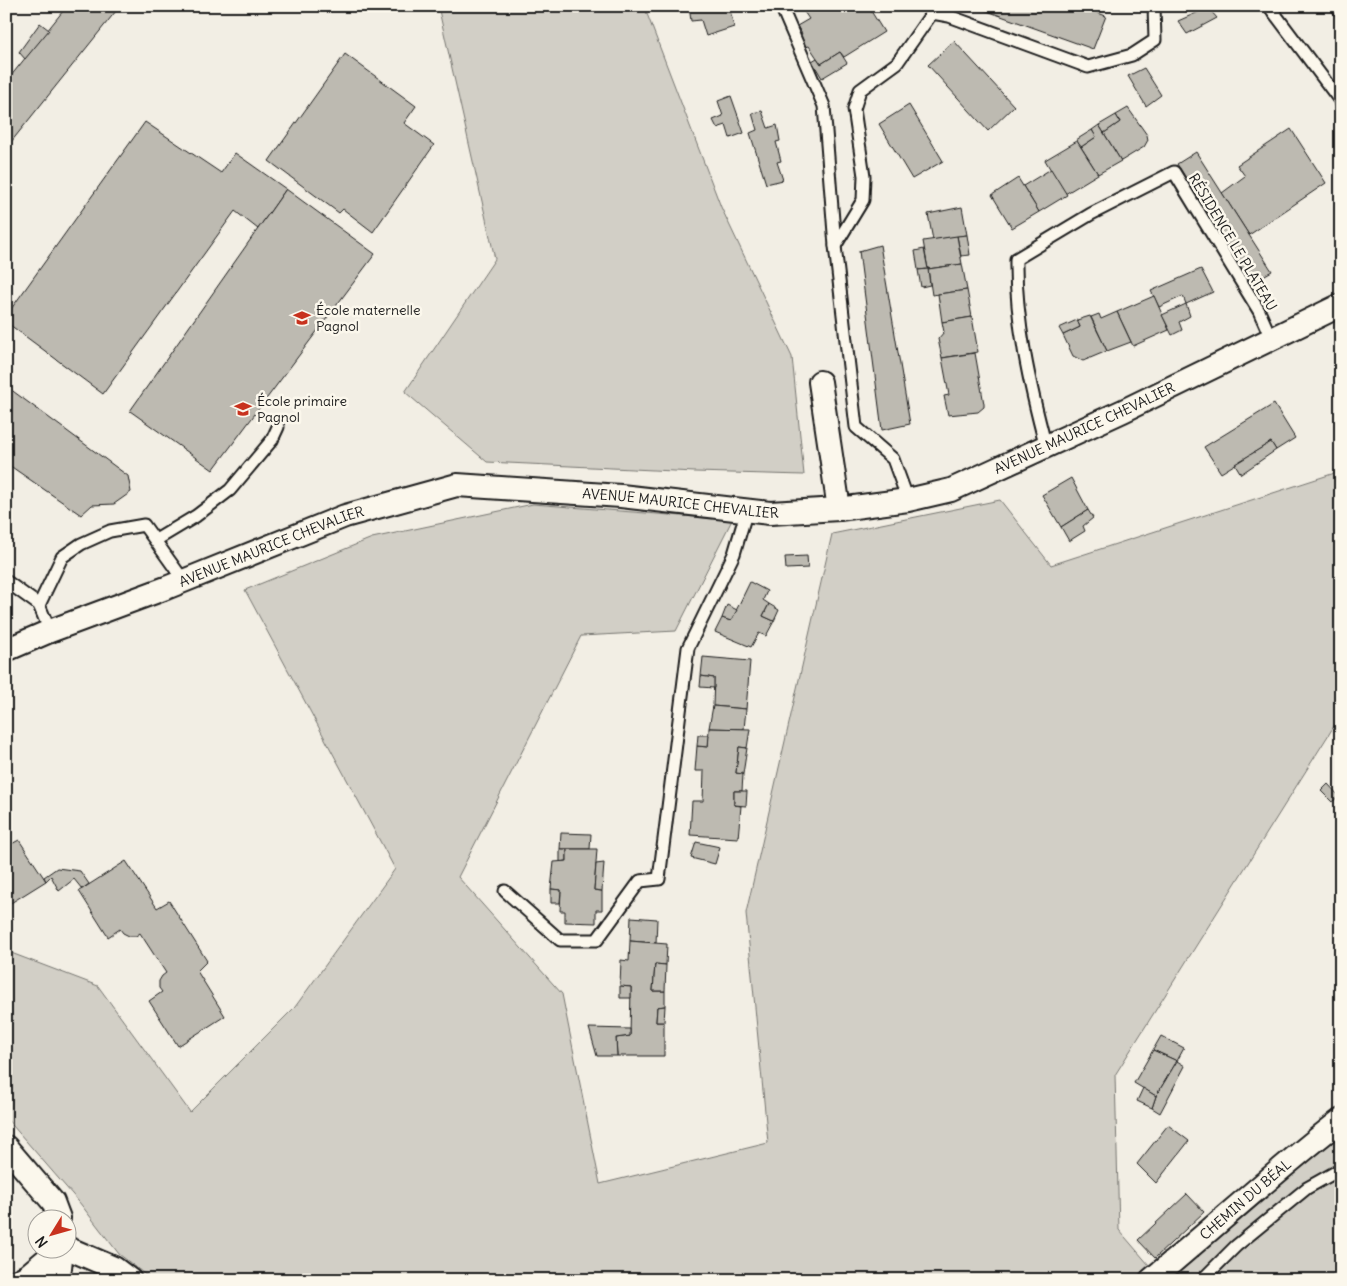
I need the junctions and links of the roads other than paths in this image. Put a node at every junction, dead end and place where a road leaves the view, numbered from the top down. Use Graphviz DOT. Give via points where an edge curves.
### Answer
graph roads {
  1 [pos="781,6"];
  2 [pos="1154,6"];
  3 [pos="1269,6"];
  4 [pos="933,10"];
  5 [pos="1341,102"];
  6 [pos="834,246"];
  7 [pos="1341,306"];
  8 [pos="1271,338"];
  9 [pos="820,382"];
  10 [pos="278,427"];
  11 [pos="1046,446"];
  12 [pos="908,500"];
  13 [pos="839,509"];
  14 [pos="748,510"];
  15 [pos="156,540"];
  16 [pos="6,581"];
  17 [pos="184,581"];
  18 [pos="40,605"];
  19 [pos="50,630"];
  20 [pos="6,650"];
  21 [pos="505,891"];
  22 [pos="1341,1120"];
  23 [pos="6,1147"];
  24 [pos="1341,1169"];
  25 [pos="55,1208"];
  26 [pos="78,1253"];
  27 [pos="49,1258"];
  28 [pos="60,1258"];
  29 [pos="19,1280"];
  30 [pos="56,1280"];
  31 [pos="130,1280"];
  32 [pos="1151,1280"];
  33 [pos="1202,1280"];
  1 -- 6 [label="lane" via="824,106"];
  2 -- 4 [label="lane" via="1155,40 1132,55 1088,68"];
  3 -- 5 [label="lane"];
  4 -- 6 [label="lane" via="897,63 860,90 854,109 864,176 863,200"];
  6 -- 12 [label="lane" via="856,427 893,459"];
  7 -- 8 [label="street, AVENUE MAURICE CHEVALIER"];
  8 -- 11 [label="street, AVENUE MAURICE CHEVALIER"];
  8 -- 11 [label="lane, RÉSIDENCE LE PLATEAU" via="1259,312 1174,172 1091,214 1016,259 1016,289 1031,386"];
  9 -- 13 [label="street"];
  10 -- 15 [label="lane" via="272,440 230,490 196,516"];
  11 -- 12 [label="street, AVENUE MAURICE CHEVALIER" via="951,490"];
  12 -- 13 [label="street, AVENUE MAURICE CHEVALIER"];
  13 -- 14 [label="street, AVENUE MAURICE CHEVALIER" via="770,513"];
  14 -- 17 [label="street, AVENUE MAURICE CHEVALIER" via="622,496 457,485 346,516"];
  14 -- 21 [label="lane" via="734,554 688,648 659,879 640,882 597,940 560,940"];
  15 -- 17 [label="lane"];
  15 -- 18 [label="lane" via="144,525 110,531 81,544 62,557"];
  16 -- 18 [label="lane"];
  17 -- 19 [label="street, AVENUE MAURICE CHEVALIER"];
  18 -- 19 [label="lane"];
  19 -- 20 [label="street, AVENUE MAURICE CHEVALIER"];
  22 -- 32 [label="street, CHEMIN DU BÉAL"];
  23 -- 25 [label="street"];
  24 -- 33 [label="lane" via="1307,1188 1236,1246"];
  26 -- 31 [label="street" via="114,1268"];
  27 -- 29 [label="street"];
  28 -- 30 [label="street"];
}
